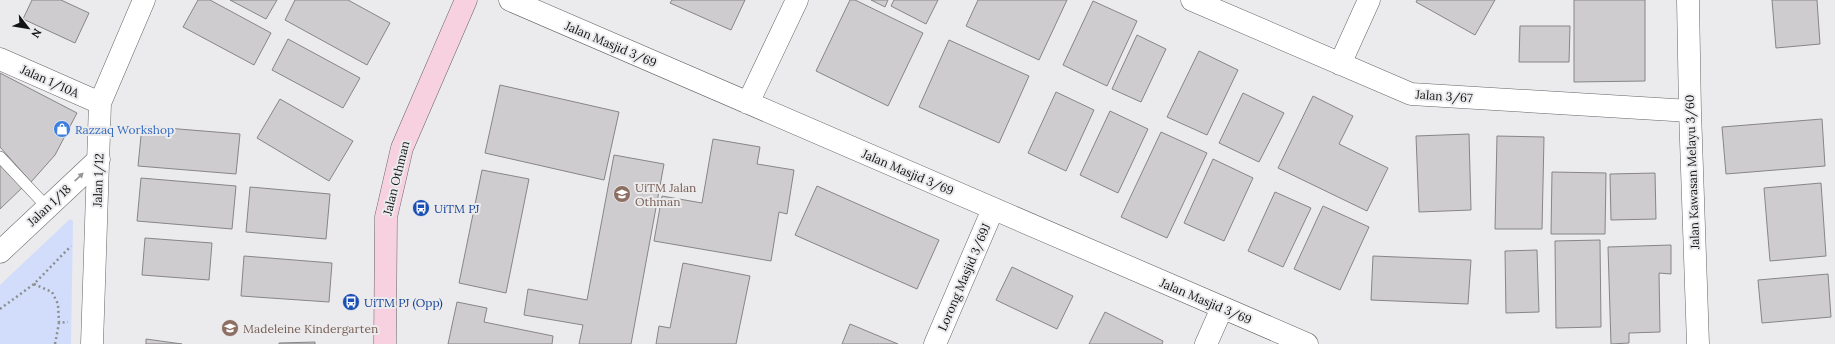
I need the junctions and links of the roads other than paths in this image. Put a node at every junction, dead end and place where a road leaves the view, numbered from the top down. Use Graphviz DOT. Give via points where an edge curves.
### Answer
graph roads {
  1 [pos="144,0"];
  2 [pos="466,0"];
  3 [pos="510,0"];
  4 [pos="797,0"];
  5 [pos="1192,0"];
  6 [pos="1369,0"];
  7 [pos="1688,0"];
  8 [pos="0,59"];
  9 [pos="1340,64"];
  10 [pos="100,103"];
  11 [pos="748,103"];
  12 [pos="1690,111"];
  13 [pos="0,157"];
  14 [pos="99,159"];
  15 [pos="47,207"];
  16 [pos="993,209"];
  17 [pos="0,252"];
  18 [pos="1222,308"];
  19 [pos="92,344"];
  20 [pos="385,344"];
  21 [pos="935,344"];
  22 [pos="1206,344"];
  23 [pos="1307,344"];
  24 [pos="1698,344"];
  1 -- 10 [label="street, Jalan 1/12"];
  2 -- 20 [label="main road, Jalan Othman" via="402,148 386,217"];
  3 -- 11 [label="street, Jalan Masjid 3/69"];
  4 -- 11 [label="street"];
  5 -- 9 [label="street, Jalan 3/67"];
  6 -- 9 [label="street"];
  7 -- 12 [label="street, Jalan Kawasan Melayu 3/60"];
  8 -- 10 [label="street, Jalan 1/10A"];
  9 -- 12 [label="street, Jalan 3/67" via="1411,94"];
  10 -- 14 [label="street, Jalan 1/12"];
  11 -- 16 [label="street, Jalan Masjid 3/69"];
  12 -- 24 [label="street, Jalan Kawasan Melayu 3/60"];
  13 -- 15 [label="lane"];
  15 -- 14 [label="street, Jalan 1/18, one-way"];
  14 -- 19 [label="street, Jalan 1/12"];
  15 -- 17 [label="street, Jalan 1/18"];
  16 -- 18 [label="street, Jalan Masjid 3/69"];
  16 -- 21 [label="street, Lorong Masjid 3/69J"];
  18 -- 22 [label="street"];
  18 -- 23 [label="street, Jalan Masjid 3/69"];
}
